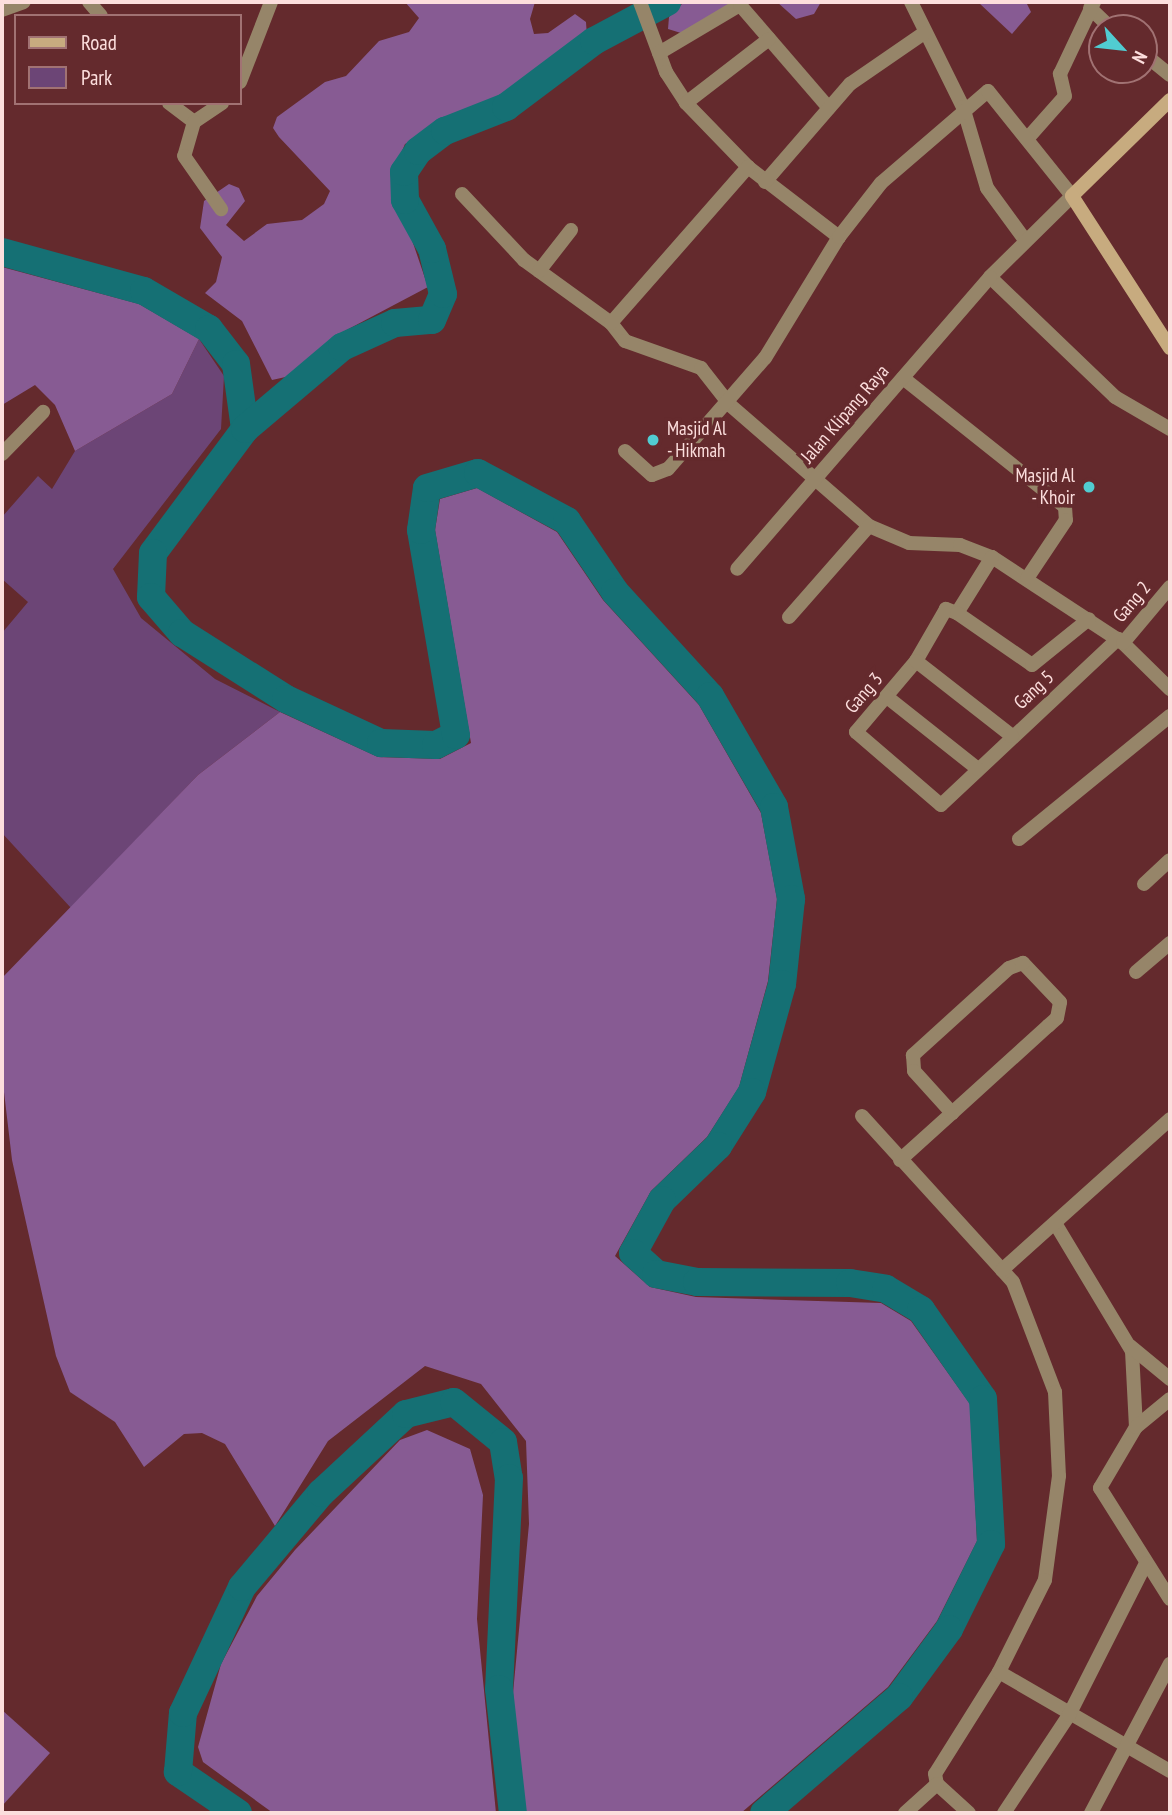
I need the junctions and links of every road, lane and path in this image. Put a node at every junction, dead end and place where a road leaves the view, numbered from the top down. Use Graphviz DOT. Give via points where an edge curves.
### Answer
graph roads {
  1 [pos="24,2"];
  2 [pos="271,2"];
  3 [pos="640,2"];
  4 [pos="911,2"];
  5 [pos="1092,5"];
  6 [pos="2,10"];
  7 [pos="925,33"];
  8 [pos="769,39"];
  9 [pos="659,53"];
  10 [pos="244,65"];
  11 [pos="1170,100"];
  12 [pos="686,103"];
  13 [pos="172,105"];
  14 [pos="219,105"];
  15 [pos="963,107"];
  16 [pos="829,108"];
  17 [pos="194,122"];
  18 [pos="1027,139"];
  19 [pos="748,167"];
  20 [pos="765,182"];
  21 [pos="462,194"];
  22 [pos="1072,196"];
  23 [pos="220,209"];
  24 [pos="571,230"];
  25 [pos="839,237"];
  26 [pos="1025,240"];
  27 [pos="539,271"];
  28 [pos="990,276"];
  29 [pos="611,323"];
  30 [pos="1170,348"];
  31 [pos="903,378"];
  32 [pos="730,405"];
  33 [pos="43,412"];
  34 [pos="1170,429"];
  35 [pos="625,451"];
  36 [pos="2,454"];
  37 [pos="812,478"];
  38 [pos="869,526"];
  39 [pos="992,557"];
  40 [pos="737,569"];
  41 [pos="1028,577"];
  42 [pos="1170,587"];
  43 [pos="957,613"];
  44 [pos="789,617"];
  45 [pos="1089,619"];
  46 [pos="1120,641"];
  47 [pos="916,662"];
  48 [pos="1170,689"];
  49 [pos="887,697"];
  50 [pos="1170,716"];
  51 [pos="1012,736"];
  52 [pos="978,769"];
  53 [pos="1019,839"];
  54 [pos="1170,860"];
  55 [pos="1144,884"];
  56 [pos="1170,943"];
  57 [pos="1136,972"];
  58 [pos="952,1113"];
  59 [pos="862,1116"];
  60 [pos="1170,1119"];
  61 [pos="901,1160"];
  62 [pos="1055,1223"];
  63 [pos="1002,1270"];
  64 [pos="1130,1346"];
  65 [pos="1170,1380"];
  66 [pos="1170,1399"];
  67 [pos="1136,1427"];
  68 [pos="1146,1563"];
  69 [pos="1170,1599"];
  70 [pos="1170,1664"];
  71 [pos="999,1672"];
  72 [pos="1069,1715"];
  73 [pos="1129,1750"];
  74 [pos="1170,1771"];
  75 [pos="937,1784"];
  76 [pos="905,1813"];
  77 [pos="969,1813"];
  78 [pos="1004,1813"];
  79 [pos="1091,1813"];
  1 -- 6 [label="street"];
  2 -- 10 [label="street"];
  3 -- 9 [label="street"];
  4 -- 7 [label="street"];
  5 -- 18 [label="street" via="1060,74 1065,96"];
  7 -- 15 [label="street"];
  7 -- 16 [label="street" via="850,83"];
  8 -- 9 [label="street" via="737,5"];
  8 -- 12 [label="street"];
  8 -- 16 [label="street"];
  9 -- 12 [label="street"];
  11 -- 22 [label="main road, Jalan Klipang Raya"];
  12 -- 19 [label="street"];
  13 -- 17 [label="street"];
  14 -- 17 [label="street"];
  15 -- 18 [label="street" via="986,90"];
  15 -- 25 [label="street" via="887,177"];
  15 -- 26 [label="street" via="987,188"];
  16 -- 20 [label="street"];
  17 -- 23 [label="street" via="184,156"];
  18 -- 22 [label="street"];
  19 -- 20 [label="street"];
  19 -- 29 [label="street"];
  20 -- 25 [label="street"];
  21 -- 27 [label="street"];
  22 -- 26 [label="street, Jalan Klipang Raya"];
  22 -- 30 [label="main road"];
  24 -- 27 [label="street"];
  25 -- 32 [label="street" via="810,294"];
  26 -- 28 [label="street, Jalan Klipang Raya"];
  27 -- 29 [label="street"];
  28 -- 31 [label="street, Jalan Klipang Raya"];
  28 -- 34 [label="street" via="1105,388"];
  29 -- 32 [label="street" via="633,346 701,368"];
  31 -- 37 [label="street, Jalan Klipang Raya"];
  31 -- 41 [label="street" via="1065,507 1066,520"];
  32 -- 35 [label="street" via="662,474 649,474"];
  32 -- 37 [label="street"];
  33 -- 36 [label="street"];
  37 -- 38 [label="street, Jalan Klipang Raya"];
  37 -- 40 [label="street"];
  38 -- 39 [label="street, Jalan Klipang Raya" via="909,543 960,545"];
  38 -- 44 [label="street"];
  39 -- 41 [label="street, Jalan Klipang Raya"];
  39 -- 43 [label="street, Gang 3"];
  41 -- 45 [label="street, Jalan Klipang Raya"];
  42 -- 46 [label="street, Gang 2"];
  43 -- 45 [label="street" via="1032,665"];
  43 -- 47 [label="street, Gang 3" via="946,608"];
  45 -- 46 [label="street, Jalan Klipang Raya"];
  46 -- 48 [label="street, Jalan Klipang Raya"];
  46 -- 51 [label="street, Gang 5"];
  47 -- 49 [label="street, Gang 3"];
  47 -- 51 [label="street"];
  49 -- 52 [label="street"];
  49 -- 52 [label="street, Gang 3" via="857,736 941,805"];
  50 -- 53 [label="street"];
  51 -- 52 [label="street, Gang 5"];
  54 -- 55 [label="street"];
  56 -- 57 [label="street"];
  58 -- 58 [label="street" via="1060,1013 1060,1002 1023,963 1009,968 913,1055 914,1071"];
  58 -- 61 [label="street"];
  59 -- 61 [label="street"];
  60 -- 62 [label="street"];
  61 -- 63 [label="street"];
  62 -- 63 [label="street"];
  62 -- 64 [label="street"];
  63 -- 71 [label="street" via="1019,1297 1055,1392 1059,1476 1045,1580"];
  64 -- 65 [label="street"];
  64 -- 67 [label="street"];
  66 -- 67 [label="street"];
  67 -- 68 [label="street" via="1100,1488"];
  68 -- 69 [label="street"];
  68 -- 72 [label="street"];
  70 -- 73 [label="street"];
  71 -- 72 [label="street"];
  71 -- 75 [label="street" via="938,1766"];
  72 -- 73 [label="street"];
  72 -- 78 [label="street"];
  73 -- 74 [label="street"];
  73 -- 79 [label="street"];
  75 -- 76 [label="street"];
  75 -- 77 [label="street"];
}
